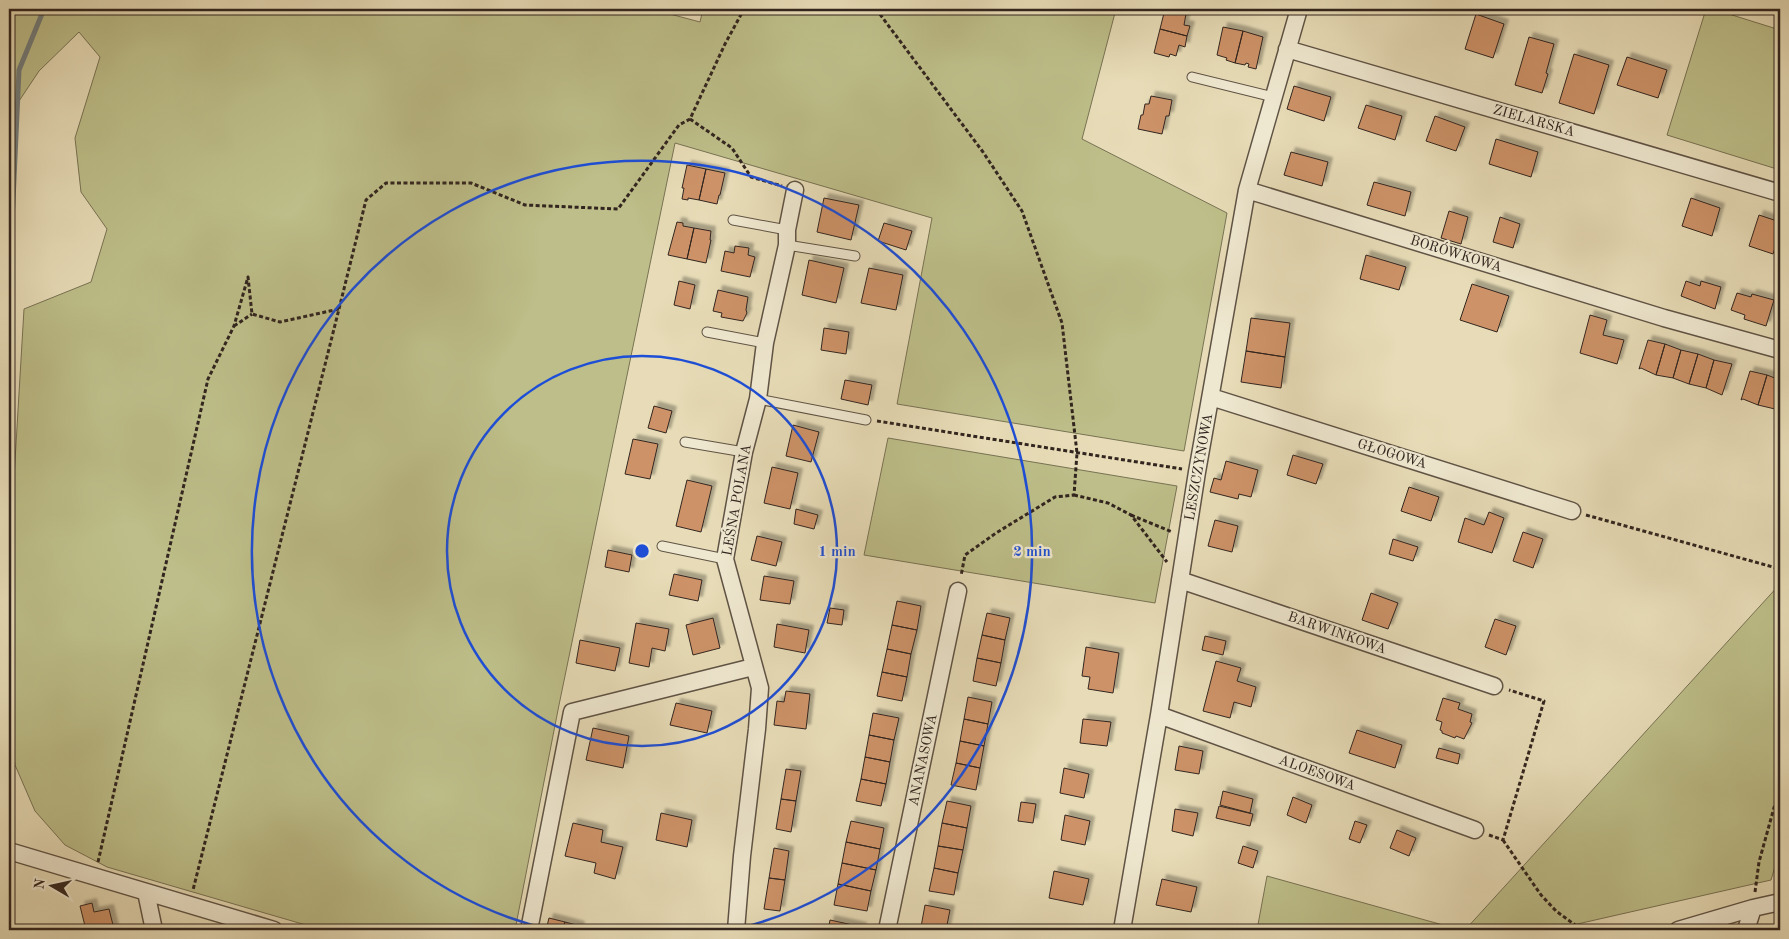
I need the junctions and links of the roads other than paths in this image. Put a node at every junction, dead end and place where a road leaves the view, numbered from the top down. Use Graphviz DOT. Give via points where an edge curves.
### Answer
graph roads {
  1 [pos="1299,9"];
  2 [pos="1287,49"];
  3 [pos="1192,77"];
  4 [pos="1274,97"];
  5 [pos="795,190"];
  6 [pos="1247,190"];
  7 [pos="1780,194"];
  8 [pos="733,220"];
  9 [pos="787,237"];
  10 [pos="855,256"];
  11 [pos="707,332"];
  12 [pos="765,343"];
  13 [pos="1780,350"];
  14 [pos="1211,397"];
  15 [pos="758,399"];
  16 [pos="866,420"];
  17 [pos="685,442"];
  18 [pos="744,452"];
  19 [pos="1572,511"];
  20 [pos="662,546"];
  21 [pos="725,559"];
  22 [pos="1180,580"];
  23 [pos="958,591"];
  24 [pos="753,667"];
  25 [pos="1494,686"];
  26 [pos="1159,716"];
  27 [pos="1475,830"];
  28 [pos="9,851"];
  29 [pos="146,892"];
  30 [pos="1780,902"];
  31 [pos="1753,908"];
  32 [pos="154,930"];
  33 [pos="274,930"];
  34 [pos="529,930"];
  35 [pos="736,930"];
  36 [pos="887,930"];
  37 [pos="1122,930"];
  38 [pos="1678,930"];
  39 [pos="1746,930"];
  1 -- 2 [label="street, LESZCZYNOWA"];
  2 -- 4 [label="street, LESZCZYNOWA"];
  2 -- 7 [label="street, ZIELARSKA"];
  3 -- 4 [label="lane"];
  4 -- 6 [label="street, LESZCZYNOWA"];
  5 -- 9 [label="street, LEŚNA POLANA"];
  6 -- 13 [label="street, BORÓWKOWA" via="1664,318"];
  6 -- 14 [label="street, LESZCZYNOWA"];
  8 -- 9 [label="lane"];
  9 -- 10 [label="lane"];
  9 -- 12 [label="street, LEŚNA POLANA"];
  11 -- 12 [label="lane"];
  12 -- 15 [label="street, LEŚNA POLANA"];
  14 -- 19 [label="street, GŁOGOWA"];
  14 -- 22 [label="street, LESZCZYNOWA"];
  15 -- 16 [label="lane"];
  15 -- 18 [label="street, LEŚNA POLANA"];
  17 -- 18 [label="lane"];
  18 -- 21 [label="street, LEŚNA POLANA"];
  20 -- 21 [label="lane"];
  21 -- 24 [label="street, LEŚNA POLANA"];
  22 -- 25 [label="street, BARWINKOWA"];
  22 -- 26 [label="street, LESZCZYNOWA"];
  23 -- 36 [label="street, ANANASOWA"];
  24 -- 34 [label="street" via="572,712"];
  24 -- 35 [label="street, LEŚNA POLANA" via="760,688"];
  26 -- 27 [label="street, ALOESOWA"];
  26 -- 37 [label="street, LESZCZYNOWA"];
  28 -- 29 [label="street"];
  29 -- 32 [label="street"];
  29 -- 33 [label="street"];
  30 -- 31 [label="street"];
  31 -- 38 [label="street"];
  31 -- 39 [label="street"];
}
